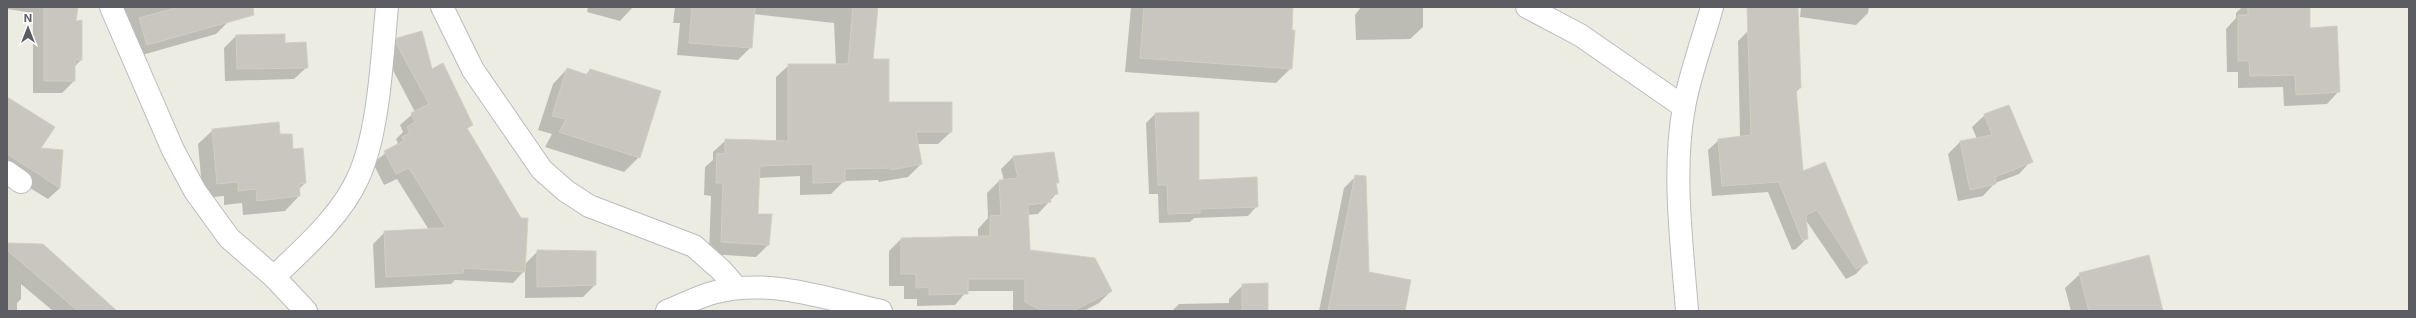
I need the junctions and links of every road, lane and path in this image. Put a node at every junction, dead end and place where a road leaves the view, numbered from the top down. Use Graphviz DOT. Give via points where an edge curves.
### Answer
graph roads {
  1 [pos="112,7"];
  2 [pos="387,7"];
  3 [pos="442,7"];
  4 [pos="1527,7"];
  5 [pos="1712,7"];
  6 [pos="1684,107"];
  7 [pos="274,277"];
  8 [pos="737,288"];
  9 [pos="306,311"];
  10 [pos="667,311"];
  11 [pos="881,311"];
  12 [pos="1687,311"];
  1 -- 7 [label="street" via="173,150 195,191 229,238"];
  2 -- 7 [label="street" via="371,133 358,179 317,236"];
  3 -- 8 [label="street" via="473,70 542,170 566,191 589,206 694,246"];
  4 -- 6 [label="street" via="1580,35"];
  5 -- 6 [label="street"];
  6 -- 12 [label="street" via="1679,169"];
  7 -- 9 [label="street"];
  8 -- 10 [label="street" via="715,292"];
  8 -- 11 [label="street" via="786,289"];
}
